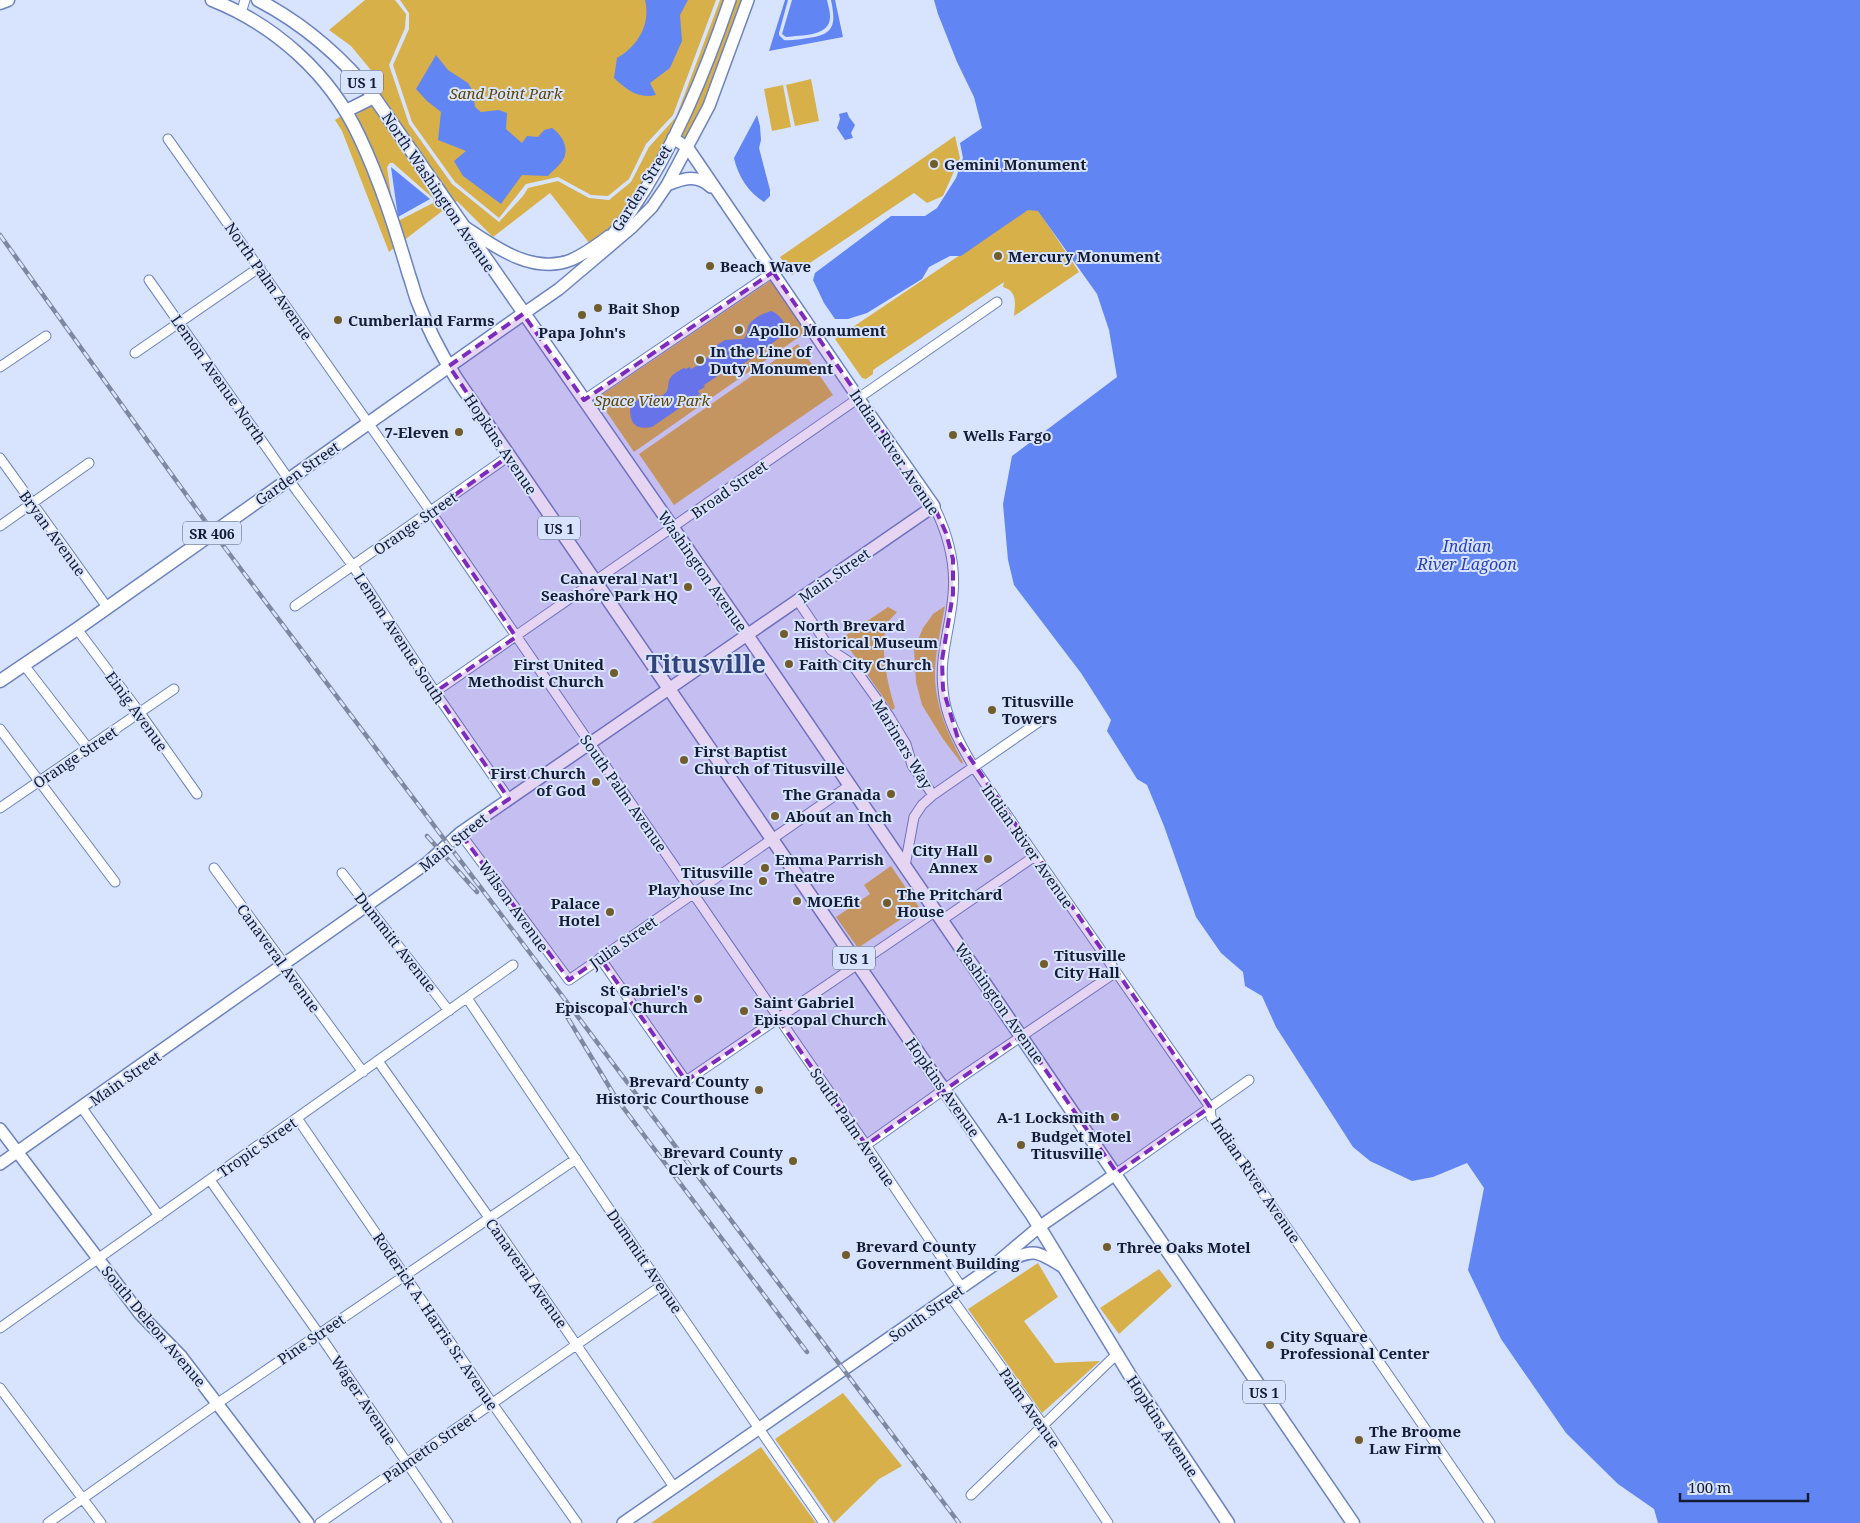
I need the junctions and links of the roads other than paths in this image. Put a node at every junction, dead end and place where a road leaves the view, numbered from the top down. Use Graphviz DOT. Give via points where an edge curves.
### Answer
graph roads {
  1 [pos="8,0"];
  2 [pos="212,0"];
  3 [pos="245,0"];
  4 [pos="258,0"];
  5 [pos="730,0"];
  6 [pos="748,0"];
  7 [pos="0,3"];
  8 [pos="241,13"];
  9 [pos="374,97"];
  10 [pos="346,111"];
  11 [pos="673,138"];
  12 [pos="168,139"];
  13 [pos="688,148"];
  14 [pos="667,185"];
  15 [pos="718,192"];
  16 [pos="462,225"];
  17 [pos="615,232"];
  18 [pos="591,262"];
  19 [pos="260,267"];
  20 [pos="773,272"];
  21 [pos="149,280"];
  22 [pos="998,302"];
  23 [pos="523,314"];
  24 [pos="180,322"];
  25 [pos="46,336"];
  26 [pos="135,353"];
  27 [pos="0,366"];
  28 [pos="449,366"];
  29 [pos="859,399"];
  30 [pos="584,400"];
  31 [pos="368,423"];
  32 [pos="509,456"];
  33 [pos="0,458"];
  34 [pos="89,463"];
  35 [pos="289,479"];
  36 [pos="32,503"];
  37 [pos="934,506"];
  38 [pos="431,512"];
  39 [pos="0,526"];
  40 [pos="673,528"];
  41 [pos="353,566"];
  42 [pos="595,581"];
  43 [pos="798,601"];
  44 [pos="296,606"];
  45 [pos="107,607"];
  46 [pos="76,629"];
  47 [pos="747,635"];
  48 [pos="516,636"];
  49 [pos="24,664"];
  50 [pos="0,680"];
  51 [pos="174,689"];
  52 [pos="669,689"];
  53 [pos="435,692"];
  54 [pos="140,713"];
  55 [pos="1040,721"];
  56 [pos="0,729"];
  57 [pos="590,744"];
  58 [pos="88,748"];
  59 [pos="973,766"];
  60 [pos="40,781"];
  61 [pos="850,785"];
  62 [pos="197,794"];
  63 [pos="933,794"];
  64 [pos="509,799"];
  65 [pos="0,808"];
  66 [pos="460,833"];
  67 [pos="772,838"];
  68 [pos="1035,856"];
  69 [pos="905,866"];
  70 [pos="214,868"];
  71 [pos="342,873"];
  72 [pos="115,882"];
  73 [pos="692,892"];
  74 [pos="367,906"];
  75 [pos="939,915"];
  76 [pos="600,958"];
  77 [pos="858,964"];
  78 [pos="284,965"];
  79 [pos="513,965"];
  80 [pos="1116,972"];
  81 [pos="569,980"];
  82 [pos="467,998"];
  83 [pos="449,1011"];
  84 [pos="778,1019"];
  85 [pos="1022,1036"];
  86 [pos="378,1061"];
  87 [pos="363,1072"];
  88 [pos="1249,1080"];
  89 [pos="944,1089"];
  90 [pos="1210,1107"];
  91 [pos="82,1108"];
  92 [pos="297,1118"];
  93 [pos="0,1129"];
  94 [pos="866,1145"];
  95 [pos="17,1152"];
  96 [pos="576,1159"];
  97 [pos="0,1164"];
  98 [pos="1117,1173"];
  99 [pos="210,1180"];
  100 [pos="158,1216"];
  101 [pos="490,1219"];
  102 [pos="1039,1227"];
  103 [pos="98,1259"];
  104 [pos="994,1265"];
  105 [pos="1063,1267"];
  106 [pos="404,1276"];
  107 [pos="662,1286"];
  108 [pos="962,1288"];
  109 [pos="950,1296"];
  110 [pos="0,1328"];
  111 [pos="319,1334"];
  112 [pos="577,1345"];
  113 [pos="1117,1354"];
  114 [pos="0,1388"];
  115 [pos="218,1403"];
  116 [pos="492,1403"];
  117 [pos="1043,1426"];
  118 [pos="759,1429"];
  119 [pos="406,1463"];
  120 [pos="674,1487"];
  121 [pos="971,1495"];
  122 [pos="82,1498"];
  123 [pos="48,1523"];
  124 [pos="101,1523"];
  125 [pos="308,1523"];
  126 [pos="320,1523"];
  127 [pos="448,1523"];
  128 [pos="577,1523"];
  129 [pos="623,1523"];
  130 [pos="824,1523"];
  131 [pos="1108,1523"];
  132 [pos="1228,1523"];
  133 [pos="1354,1523"];
  134 [pos="1490,1523"];
  1 -- 7 [label="main road"];
  2 -- 8 [label="main road, US 1"];
  3 -- 8 [label="street"];
  4 -- 9 [label="main road, North Washington Avenue / US 1" via="317,38"];
  5 -- 11 [label="street, Garden Street" via="695,92"];
  6 -- 13 [label="street, Garden Street" via="709,106"];
  8 -- 10 [label="main road, US 1" via="272,32 301,56"];
  9 -- 10 [label="main road"];
  9 -- 16 [label="main road, North Washington Avenue / US 1"];
  10 -- 28 [label="main road, Hopkins Avenue / US 1" via="372,165 418,302"];
  11 -- 13 [label="street, Indian River Avenue"];
  11 -- 17 [label="street, Garden Street" via="632,210"];
  12 -- 19 [label="street, North Palm Avenue"];
  13 -- 14 [label="street, Garden Street"];
  13 -- 15 [label="street, Indian River Avenue"];
  14 -- 15 [label="street" via="683,178 703,180"];
  14 -- 18 [label="street, Garden Street" via="652,207"];
  15 -- 20 [label="street, Indian River Avenue"];
  16 -- 17 [label="street" via="511,255 538,265 569,261 590,251"];
  16 -- 23 [label="main road, North Washington Avenue / US 1"];
  17 -- 18 [label="street, Garden Street"];
  18 -- 23 [label="street, Garden Street"];
  19 -- 24 [label="street"];
  19 -- 31 [label="street, North Palm Avenue"];
  20 -- 29 [label="street, Indian River Avenue"];
  20 -- 30 [label="street"];
  21 -- 24 [label="street, Lemon Avenue North"];
  22 -- 29 [label="street, Broad Street"];
  23 -- 28 [label="main road, Garden Street / SR 406"];
  23 -- 30 [label="main road, Washington Avenue / US 1"];
  24 -- 26 [label="street"];
  24 -- 35 [label="street, Lemon Avenue North"];
  25 -- 27 [label="street"];
  28 -- 31 [label="main road, Garden Street / SR 406"];
  28 -- 32 [label="main road, Hopkins Avenue / US 1"];
  29 -- 37 [label="street, Indian River Avenue"];
  29 -- 40 [label="street, Broad Street"];
  30 -- 40 [label="main road, Washington Avenue / US 1"];
  31 -- 35 [label="main road, Garden Street / SR 406"];
  31 -- 38 [label="street, South Palm Avenue"];
  32 -- 38 [label="street, Orange Street"];
  32 -- 42 [label="main road, Hopkins Avenue / US 1"];
  33 -- 36 [label="street, Bryan Avenue"];
  34 -- 36 [label="street"];
  35 -- 41 [label="street, Lemon Avenue South"];
  35 -- 45 [label="main road, Garden Street / SR 406"];
  36 -- 39 [label="street"];
  36 -- 45 [label="street, Bryan Avenue"];
  37 -- 43 [label="street, Main Street"];
  37 -- 59 [label="street, Indian River Avenue" via="953,559 953,594 942,660 943,690 959,742"];
  38 -- 41 [label="street, Orange Street"];
  38 -- 48 [label="street, South Palm Avenue"];
  40 -- 42 [label="street, Broad Street"];
  40 -- 47 [label="main road, Washington Avenue / US 1"];
  41 -- 44 [label="street, Orange Street"];
  41 -- 53 [label="street, Lemon Avenue South"];
  42 -- 48 [label="street, Broad Street"];
  42 -- 52 [label="main road, Hopkins Avenue / US 1"];
  43 -- 47 [label="street, Main Street"];
  43 -- 63 [label="street, Mariners Way" via="831,650 851,663 889,716 906,744 912,766"];
  45 -- 46 [label="main road, Garden Street / SR 406"];
  46 -- 49 [label="main road, Garden Street / SR 406"];
  46 -- 54 [label="street, Einig Avenue"];
  47 -- 52 [label="street, Main Street"];
  47 -- 61 [label="main road, Washington Avenue / US 1"];
  48 -- 53 [label="street, Broad Street"];
  48 -- 57 [label="street, South Palm Avenue"];
  49 -- 50 [label="main road, Garden Street / SR 406"];
  49 -- 58 [label="street"];
  51 -- 54 [label="street, Orange Street"];
  52 -- 57 [label="street, Main Street"];
  52 -- 67 [label="main road, Hopkins Avenue / US 1"];
  53 -- 64 [label="street, Lemon Avenue South"];
  54 -- 58 [label="street, Orange Street"];
  54 -- 62 [label="street, Einig Avenue"];
  55 -- 59 [label="street"];
  56 -- 60 [label="street"];
  57 -- 64 [label="street, Main Street"];
  57 -- 73 [label="street, South Palm Avenue"];
  58 -- 60 [label="street, Orange Street"];
  59 -- 63 [label="street"];
  59 -- 68 [label="street, Indian River Avenue"];
  60 -- 65 [label="street, Orange Street"];
  60 -- 72 [label="street"];
  61 -- 67 [label="street, Julia Street"];
  61 -- 69 [label="main road, Washington Avenue / US 1"];
  63 -- 69 [label="street" via="914,817"];
  64 -- 66 [label="street, Main Street"];
  66 -- 74 [label="street, Main Street" via="427,864"];
  66 -- 81 [label="street, Wilson Avenue"];
  67 -- 73 [label="street, Julia Street"];
  67 -- 77 [label="main road, Hopkins Avenue / US 1"];
  68 -- 75 [label="street"];
  68 -- 80 [label="street, Indian River Avenue"];
  69 -- 75 [label="main road, Washington Avenue / US 1"];
  70 -- 78 [label="street, Canaveral Avenue"];
  71 -- 74 [label="street, Dummitt Avenue"];
  73 -- 76 [label="street, Julia Street"];
  73 -- 84 [label="street, South Palm Avenue"];
  74 -- 78 [label="street, Main Street"];
  74 -- 83 [label="street, Dummitt Avenue"];
  75 -- 77 [label="street"];
  75 -- 85 [label="main road, Washington Avenue / US 1"];
  76 -- 81 [label="street, Julia Street"];
  76 -- 84 [label="street" via="686,1081"];
  77 -- 84 [label="street"];
  77 -- 89 [label="main road, Hopkins Avenue / US 1"];
  78 -- 87 [label="street, Canaveral Avenue"];
  78 -- 91 [label="street, Main Street"];
  79 -- 82 [label="street, Tropic Street"];
  80 -- 85 [label="street"];
  80 -- 90 [label="street, Indian River Avenue"];
  82 -- 83 [label="street, Tropic Street"];
  82 -- 96 [label="street, Dummitt Avenue"];
  83 -- 86 [label="street, Tropic Street"];
  84 -- 94 [label="street, South Palm Avenue"];
  85 -- 89 [label="street"];
  85 -- 98 [label="main road, Washington Avenue / US 1"];
  86 -- 87 [label="street, Tropic Street"];
  86 -- 101 [label="street, Canaveral Avenue"];
  87 -- 92 [label="street, Tropic Street"];
  88 -- 90 [label="street, South Street"];
  89 -- 94 [label="street"];
  89 -- 102 [label="main road, Hopkins Avenue / US 1"];
  90 -- 98 [label="street, South Street"];
  90 -- 134 [label="street, Indian River Avenue" via="1211,1117"];
  91 -- 95 [label="street, Main Street"];
  91 -- 100 [label="street"];
  92 -- 99 [label="street, Tropic Street"];
  92 -- 106 [label="street, Roderick A. Harris Sr. Avenue"];
  93 -- 95 [label="street, South Deleon Avenue"];
  94 -- 108 [label="street, South Palm Avenue"];
  95 -- 97 [label="street, Main Street"];
  95 -- 103 [label="street, South Deleon Avenue"];
  96 -- 101 [label="street, Pine Street"];
  96 -- 107 [label="street, Dummitt Avenue"];
  98 -- 102 [label="street, South Street"];
  98 -- 133 [label="main road, Washington Avenue / US 1"];
  99 -- 100 [label="street, Tropic Street"];
  99 -- 111 [label="street, Wager Avenue"];
  100 -- 103 [label="street, Tropic Street"];
  101 -- 106 [label="street, Pine Street"];
  101 -- 112 [label="street, Canaveral Avenue"];
  102 -- 104 [label="street, South Street"];
  102 -- 105 [label="main road, Hopkins Avenue / US 1"];
  103 -- 110 [label="street, Tropic Street"];
  103 -- 115 [label="street, South Deleon Avenue" via="140,1314 181,1356"];
  104 -- 105 [label="street" via="1036,1252"];
  104 -- 108 [label="street, South Street"];
  105 -- 113 [label="main road, Hopkins Avenue / US 1"];
  106 -- 111 [label="street, Pine Street"];
  106 -- 116 [label="street, Roderick A. Harris Sr. Avenue"];
  107 -- 112 [label="street, Palmetto Street"];
  107 -- 118 [label="street, Dummitt Avenue"];
  108 -- 109 [label="street, South Street"];
  109 -- 117 [label="street, Palm Avenue"];
  109 -- 118 [label="street, South Street"];
  111 -- 115 [label="street, Pine Street"];
  111 -- 119 [label="street, Wager Avenue"];
  112 -- 116 [label="street, Palmetto Street"];
  112 -- 120 [label="street, Canaveral Avenue"];
  113 -- 117 [label="street"];
  113 -- 132 [label="main road, Hopkins Avenue / US 1"];
  114 -- 122 [label="street"];
  115 -- 122 [label="street, Pine Street"];
  115 -- 125 [label="street, South Deleon Avenue"];
  116 -- 119 [label="street, Palmetto Street"];
  116 -- 128 [label="street, Roderick A. Harris Sr. Avenue"];
  117 -- 121 [label="street"];
  117 -- 131 [label="street, Palm Avenue"];
  118 -- 120 [label="street, South Street"];
  118 -- 130 [label="street, Dummitt Avenue"];
  119 -- 126 [label="street, Palmetto Street"];
  119 -- 127 [label="street, Wager Avenue"];
  120 -- 129 [label="street, South Street"];
  122 -- 123 [label="street, Pine Street"];
  122 -- 124 [label="street"];
}
